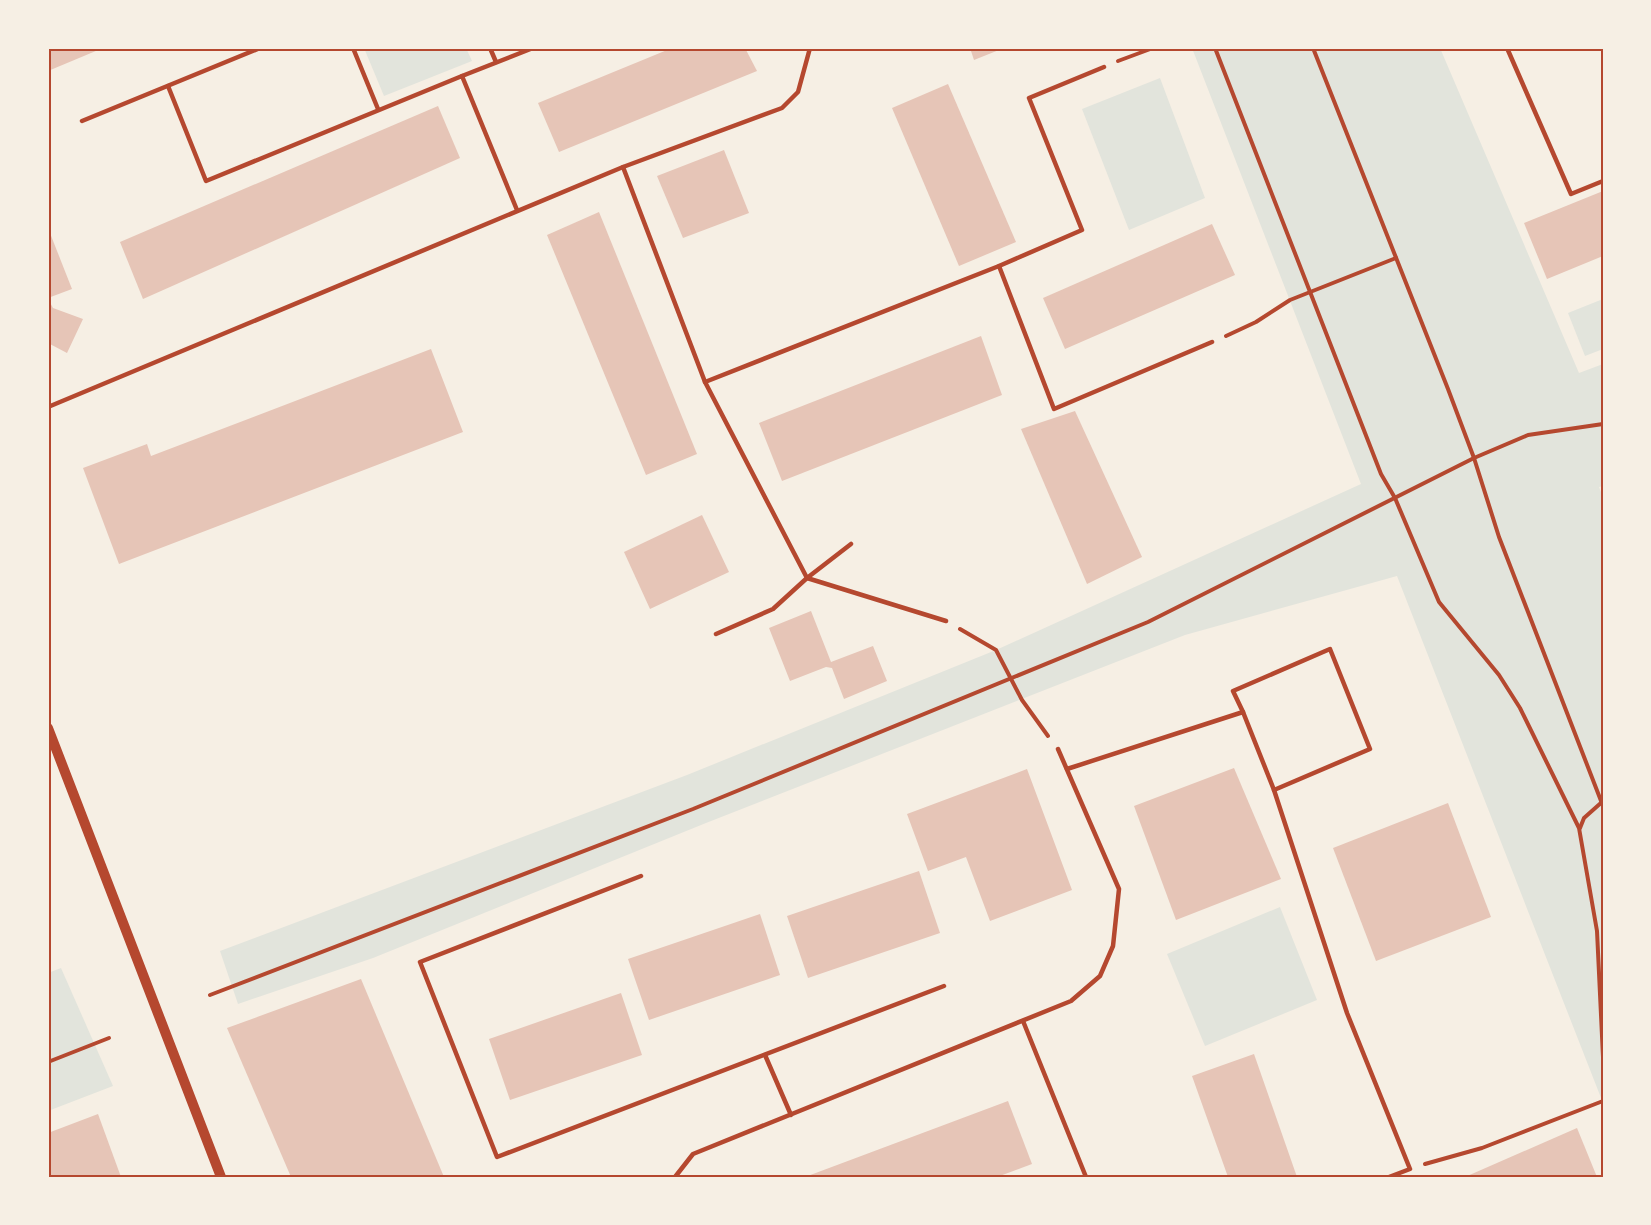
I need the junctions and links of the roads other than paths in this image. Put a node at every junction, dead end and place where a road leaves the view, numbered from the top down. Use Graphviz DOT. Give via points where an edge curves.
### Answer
graph roads {
  1 [pos="260,48"];
  2 [pos="353,48"];
  3 [pos="490,48"];
  4 [pos="533,48"];
  5 [pos="810,48"];
  6 [pos="1507,48"];
  7 [pos="496,62"];
  8 [pos="1104,67"];
  9 [pos="462,75"];
  10 [pos="168,86"];
  11 [pos="378,110"];
  12 [pos="82,121"];
  13 [pos="623,167"];
  14 [pos="1603,181"];
  15 [pos="518,210"];
  16 [pos="999,266"];
  17 [pos="1212,342"];
  18 [pos="705,382"];
  19 [pos="48,407"];
  20 [pos="852,544"];
  21 [pos="807,578"];
  22 [pos="946,621"];
  23 [pos="716,634"];
  24 [pos="1243,712"];
  25 [pos="48,728"];
  26 [pos="1058,749"];
  27 [pos="1067,769"];
  28 [pos="1274,790"];
  29 [pos="641,876"];
  30 [pos="944,987"];
  31 [pos="1023,1021"];
  32 [pos="765,1054"];
  33 [pos="791,1115"];
  34 [pos="222,1177"];
  35 [pos="675,1177"];
  36 [pos="1086,1177"];
  37 [pos="1389,1177"];
  1 -- 10 [label="lane"];
  2 -- 11 [label="lane"];
  3 -- 7 [label="lane"];
  4 -- 7 [label="lane"];
  5 -- 13 [label="lane" via="798,92 782,108"];
  6 -- 14 [label="lane" via="1571,194"];
  7 -- 9 [label="lane"];
  8 -- 16 [label="lane" via="1029,98 1082,231"];
  9 -- 11 [label="lane"];
  9 -- 15 [label="lane"];
  10 -- 11 [label="lane" via="206,181"];
  10 -- 12 [label="lane"];
  13 -- 15 [label="lane"];
  13 -- 18 [label="lane"];
  15 -- 19 [label="lane"];
  16 -- 17 [label="lane" via="1054,409"];
  16 -- 18 [label="lane"];
  18 -- 21 [label="lane"];
  20 -- 21 [label="lane"];
  21 -- 22 [label="lane"];
  21 -- 23 [label="lane" via="773,609"];
  24 -- 27 [label="lane"];
  24 -- 28 [label="lane"];
  24 -- 28 [label="lane" via="1233,691 1330,649 1370,749"];
  25 -- 34 [label="street"];
  26 -- 27 [label="lane"];
  27 -- 31 [label="lane" via="1119,889 1113,945 1100,976 1071,1001"];
  28 -- 37 [label="lane" via="1347,1013 1410,1169"];
  29 -- 32 [label="lane" via="420,962 497,1157"];
  30 -- 32 [label="lane"];
  31 -- 33 [label="lane"];
  31 -- 36 [label="lane"];
  32 -- 33 [label="lane"];
  33 -- 35 [label="lane" via="693,1154"];
}
